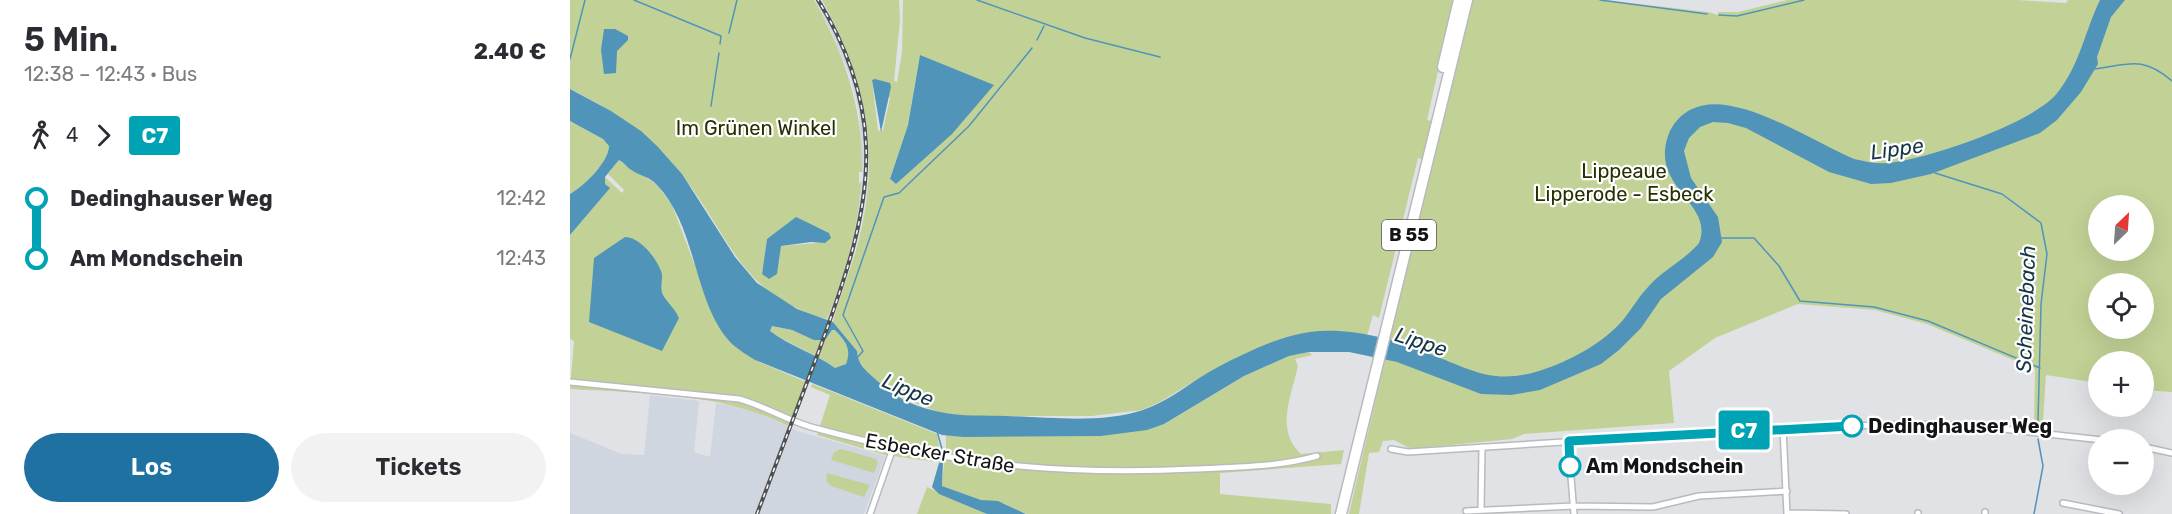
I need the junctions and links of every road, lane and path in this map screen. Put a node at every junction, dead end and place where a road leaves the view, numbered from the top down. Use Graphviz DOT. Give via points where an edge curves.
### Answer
graph roads {
  1 [pos="1459,0"];
  2 [pos="1467,0"];
  3 [pos="1434,119"];
  4 [pos="570,382"];
  5 [pos="1368,393"];
  6 [pos="1783,428"];
  7 [pos="2088,438"];
  8 [pos="1569,441"];
  9 [pos="1482,447"];
  10 [pos="893,448"];
  11 [pos="1391,449"];
  12 [pos="2154,449"];
  13 [pos="2172,453"];
  14 [pos="1317,456"];
  15 [pos="1787,491"];
  16 [pos="2062,503"];
  17 [pos="1574,506"];
  18 [pos="2080,507"];
  19 [pos="1481,510"];
  20 [pos="1466,511"];
  21 [pos="870,514"];
  22 [pos="1335,514"];
  23 [pos="1341,514"];
  24 [pos="1575,514"];
  25 [pos="1787,514"];
  26 [pos="1846,514"];
  27 [pos="2079,514"];
  28 [pos="2119,514"];
  1 -- 3 [label="highway, B 55"];
  2 -- 3 [label="highway, B 55"];
  3 -- 5 [label="highway, B 55"];
  4 -- 10 [label="street, Esbecker Straße" via="739,399 807,426"];
  5 -- 22 [label="highway, B 55"];
  5 -- 23 [label="highway, B 55"];
  6 -- 7 [label="street" via="1977,426"];
  6 -- 8 [label="street"];
  6 -- 15 [label="street"];
  8 -- 9 [label="street"];
  8 -- 17 [label="street"];
  9 -- 11 [label="street" via="1408,452"];
  9 -- 19 [label="street"];
  10 -- 14 [label="street, Esbecker Straße" via="1045,469 1127,472 1247,466"];
  10 -- 21 [label="street"];
  12 -- 13 [label="street"];
  15 -- 17 [label="street" via="1700,496 1653,507"];
  15 -- 25 [label="street"];
  16 -- 18 [label="street"];
  17 -- 19 [label="street"];
  17 -- 24 [label="street"];
  18 -- 27 [label="street"];
  18 -- 28 [label="street"];
  19 -- 20 [label="street"];
  25 -- 26 [label="street"];
}
